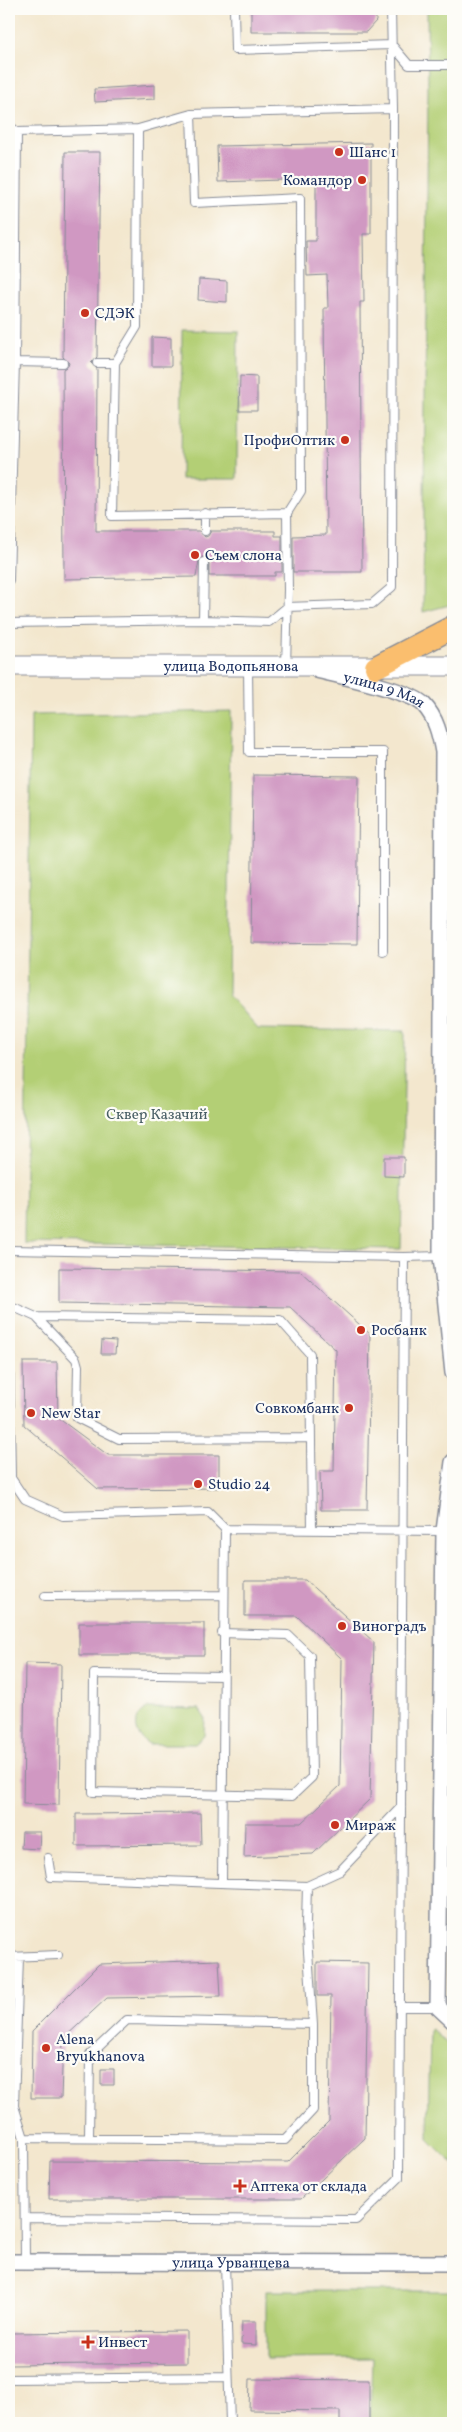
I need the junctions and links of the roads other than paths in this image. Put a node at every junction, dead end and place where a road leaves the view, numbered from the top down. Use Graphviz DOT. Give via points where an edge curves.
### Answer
graph roads {
  1 [pos="234,9"];
  2 [pos="391,9"];
  3 [pos="392,45"];
  4 [pos="453,65"];
  5 [pos="393,109"];
  6 [pos="191,114"];
  7 [pos="9,125"];
  8 [pos="138,129"];
  9 [pos="17,132"];
  10 [pos="15,362"];
  11 [pos="63,363"];
  12 [pos="96,363"];
  13 [pos="115,363"];
  14 [pos="205,513"];
  15 [pos="287,513"];
  16 [pos="205,531"];
  17 [pos="204,562"];
  18 [pos="9,580"];
  19 [pos="287,607"];
  20 [pos="203,620"];
  21 [pos="9,623"];
  22 [pos="453,627"];
  23 [pos="9,666"];
  24 [pos="453,666"];
  25 [pos="248,667"];
  26 [pos="286,667"];
  27 [pos="307,667"];
  28 [pos="376,667"];
  29 [pos="383,951"];
  30 [pos="453,997"];
  31 [pos="442,1009"];
  32 [pos="9,1250"];
  33 [pos="441,1256"];
  34 [pos="404,1257"];
  35 [pos="9,1305"];
  36 [pos="36,1317"];
  37 [pos="9,1347"];
  38 [pos="9,1368"];
  39 [pos="453,1372"];
  40 [pos="310,1438"];
  41 [pos="453,1462"];
  42 [pos="10,1464"];
  43 [pos="224,1529"];
  44 [pos="312,1530"];
  45 [pos="402,1531"];
  46 [pos="444,1531"];
  47 [pos="223,1595"];
  48 [pos="45,1596"];
  49 [pos="222,1633"];
  50 [pos="223,1676"];
  51 [pos="222,1795"];
  52 [pos="401,1807"];
  53 [pos="48,1858"];
  54 [pos="222,1882"];
  55 [pos="307,1886"];
  56 [pos="58,1955"];
  57 [pos="9,1957"];
  58 [pos="19,1957"];
  59 [pos="400,2007"];
  60 [pos="438,2007"];
  61 [pos="453,2021"];
  62 [pos="313,2024"];
  63 [pos="24,2138"];
  64 [pos="89,2138"];
  65 [pos="25,2218"];
  66 [pos="9,2262"];
  67 [pos="25,2262"];
  68 [pos="225,2263"];
  69 [pos="453,2263"];
  70 [pos="228,2377"];
  71 [pos="9,2379"];
  72 [pos="230,2423"];
  1 -- 3 [label="lane" via="235,50"];
  2 -- 3 [label="lane"];
  3 -- 4 [label="lane" via="409,65"];
  3 -- 5 [label="lane"];
  5 -- 6 [label="lane"];
  5 -- 19 [label="lane" via="392,586 372,604"];
  6 -- 8 [label="lane"];
  6 -- 15 [label="lane" via="194,203 300,198 301,491"];
  7 -- 9 [label="lane"];
  8 -- 9 [label="lane"];
  8 -- 13 [label="lane" via="137,327"];
  9 -- 10 [label="lane"];
  10 -- 11 [label="lane"];
  10 -- 18 [label="lane"];
  12 -- 13 [label="lane"];
  13 -- 14 [label="lane" via="112,516"];
  14 -- 15 [label="lane"];
  14 -- 16 [label="lane"];
  15 -- 19 [label="lane"];
  17 -- 20 [label="lane"];
  19 -- 20 [label="lane" via="269,622"];
  19 -- 26 [label="lane"];
  20 -- 21 [label="lane"];
  22 -- 28 [label="main road"];
  23 -- 25 [label="street, улица Водопьянова"];
  24 -- 28 [label="street, улица Водопьянова"];
  25 -- 26 [label="street, улица Водопьянова"];
  25 -- 29 [label="lane" via="249,752 383,752"];
  26 -- 27 [label="street, улица Водопьянова"];
  27 -- 28 [label="street, улица Водопьянова"];
  27 -- 31 [label="street, улица 9 Мая" via="409,695 424,704 437,726 443,752"];
  30 -- 31 [label="street"];
  31 -- 33 [label="street, улица 9 Мая"];
  32 -- 34 [label="lane"];
  33 -- 34 [label="lane"];
  33 -- 39 [label="street, улица 9 Мая"];
  34 -- 45 [label="lane"];
  35 -- 36 [label="lane"];
  36 -- 40 [label="lane" via="76,1359 77,1418 119,1438"];
  36 -- 40 [label="lane" via="280,1320 310,1354"];
  37 -- 38 [label="lane"];
  38 -- 42 [label="lane"];
  40 -- 44 [label="lane"];
  41 -- 46 [label="street"];
  42 -- 43 [label="lane" via="11,1478 25,1499 63,1516 208,1512"];
  43 -- 44 [label="lane"];
  43 -- 47 [label="lane"];
  44 -- 45 [label="lane"];
  45 -- 46 [label="lane"];
  45 -- 52 [label="lane"];
  46 -- 60 [label="street"];
  47 -- 48 [label="lane"];
  47 -- 49 [label="lane"];
  49 -- 50 [label="lane"];
  49 -- 51 [label="lane" via="288,1635 310,1656 312,1777 292,1796"];
  50 -- 51 [label="lane"];
  50 -- 51 [label="lane" via="94,1674 93,1792"];
  51 -- 54 [label="lane"];
  52 -- 55 [label="lane" via="340,1870"];
  52 -- 59 [label="lane"];
  53 -- 54 [label="lane" via="51,1877"];
  54 -- 55 [label="lane"];
  55 -- 62 [label="lane" via="306,1923"];
  56 -- 58 [label="lane"];
  57 -- 58 [label="lane"];
  58 -- 63 [label="lane" via="14,2106"];
  59 -- 60 [label="lane"];
  59 -- 65 [label="lane" via="399,2178 356,2220"];
  60 -- 61 [label="street"];
  62 -- 64 [label="lane" via="127,2020 90,2055"];
  62 -- 64 [label="lane" via="313,2110 285,2140"];
  63 -- 64 [label="lane"];
  63 -- 65 [label="lane"];
  65 -- 67 [label="lane"];
  66 -- 67 [label="street, улица Урванцева"];
  67 -- 68 [label="street, улица Урванцева"];
  68 -- 69 [label="street, улица Урванцева"];
  68 -- 70 [label="lane"];
  70 -- 71 [label="lane"];
  70 -- 72 [label="lane"];
}
